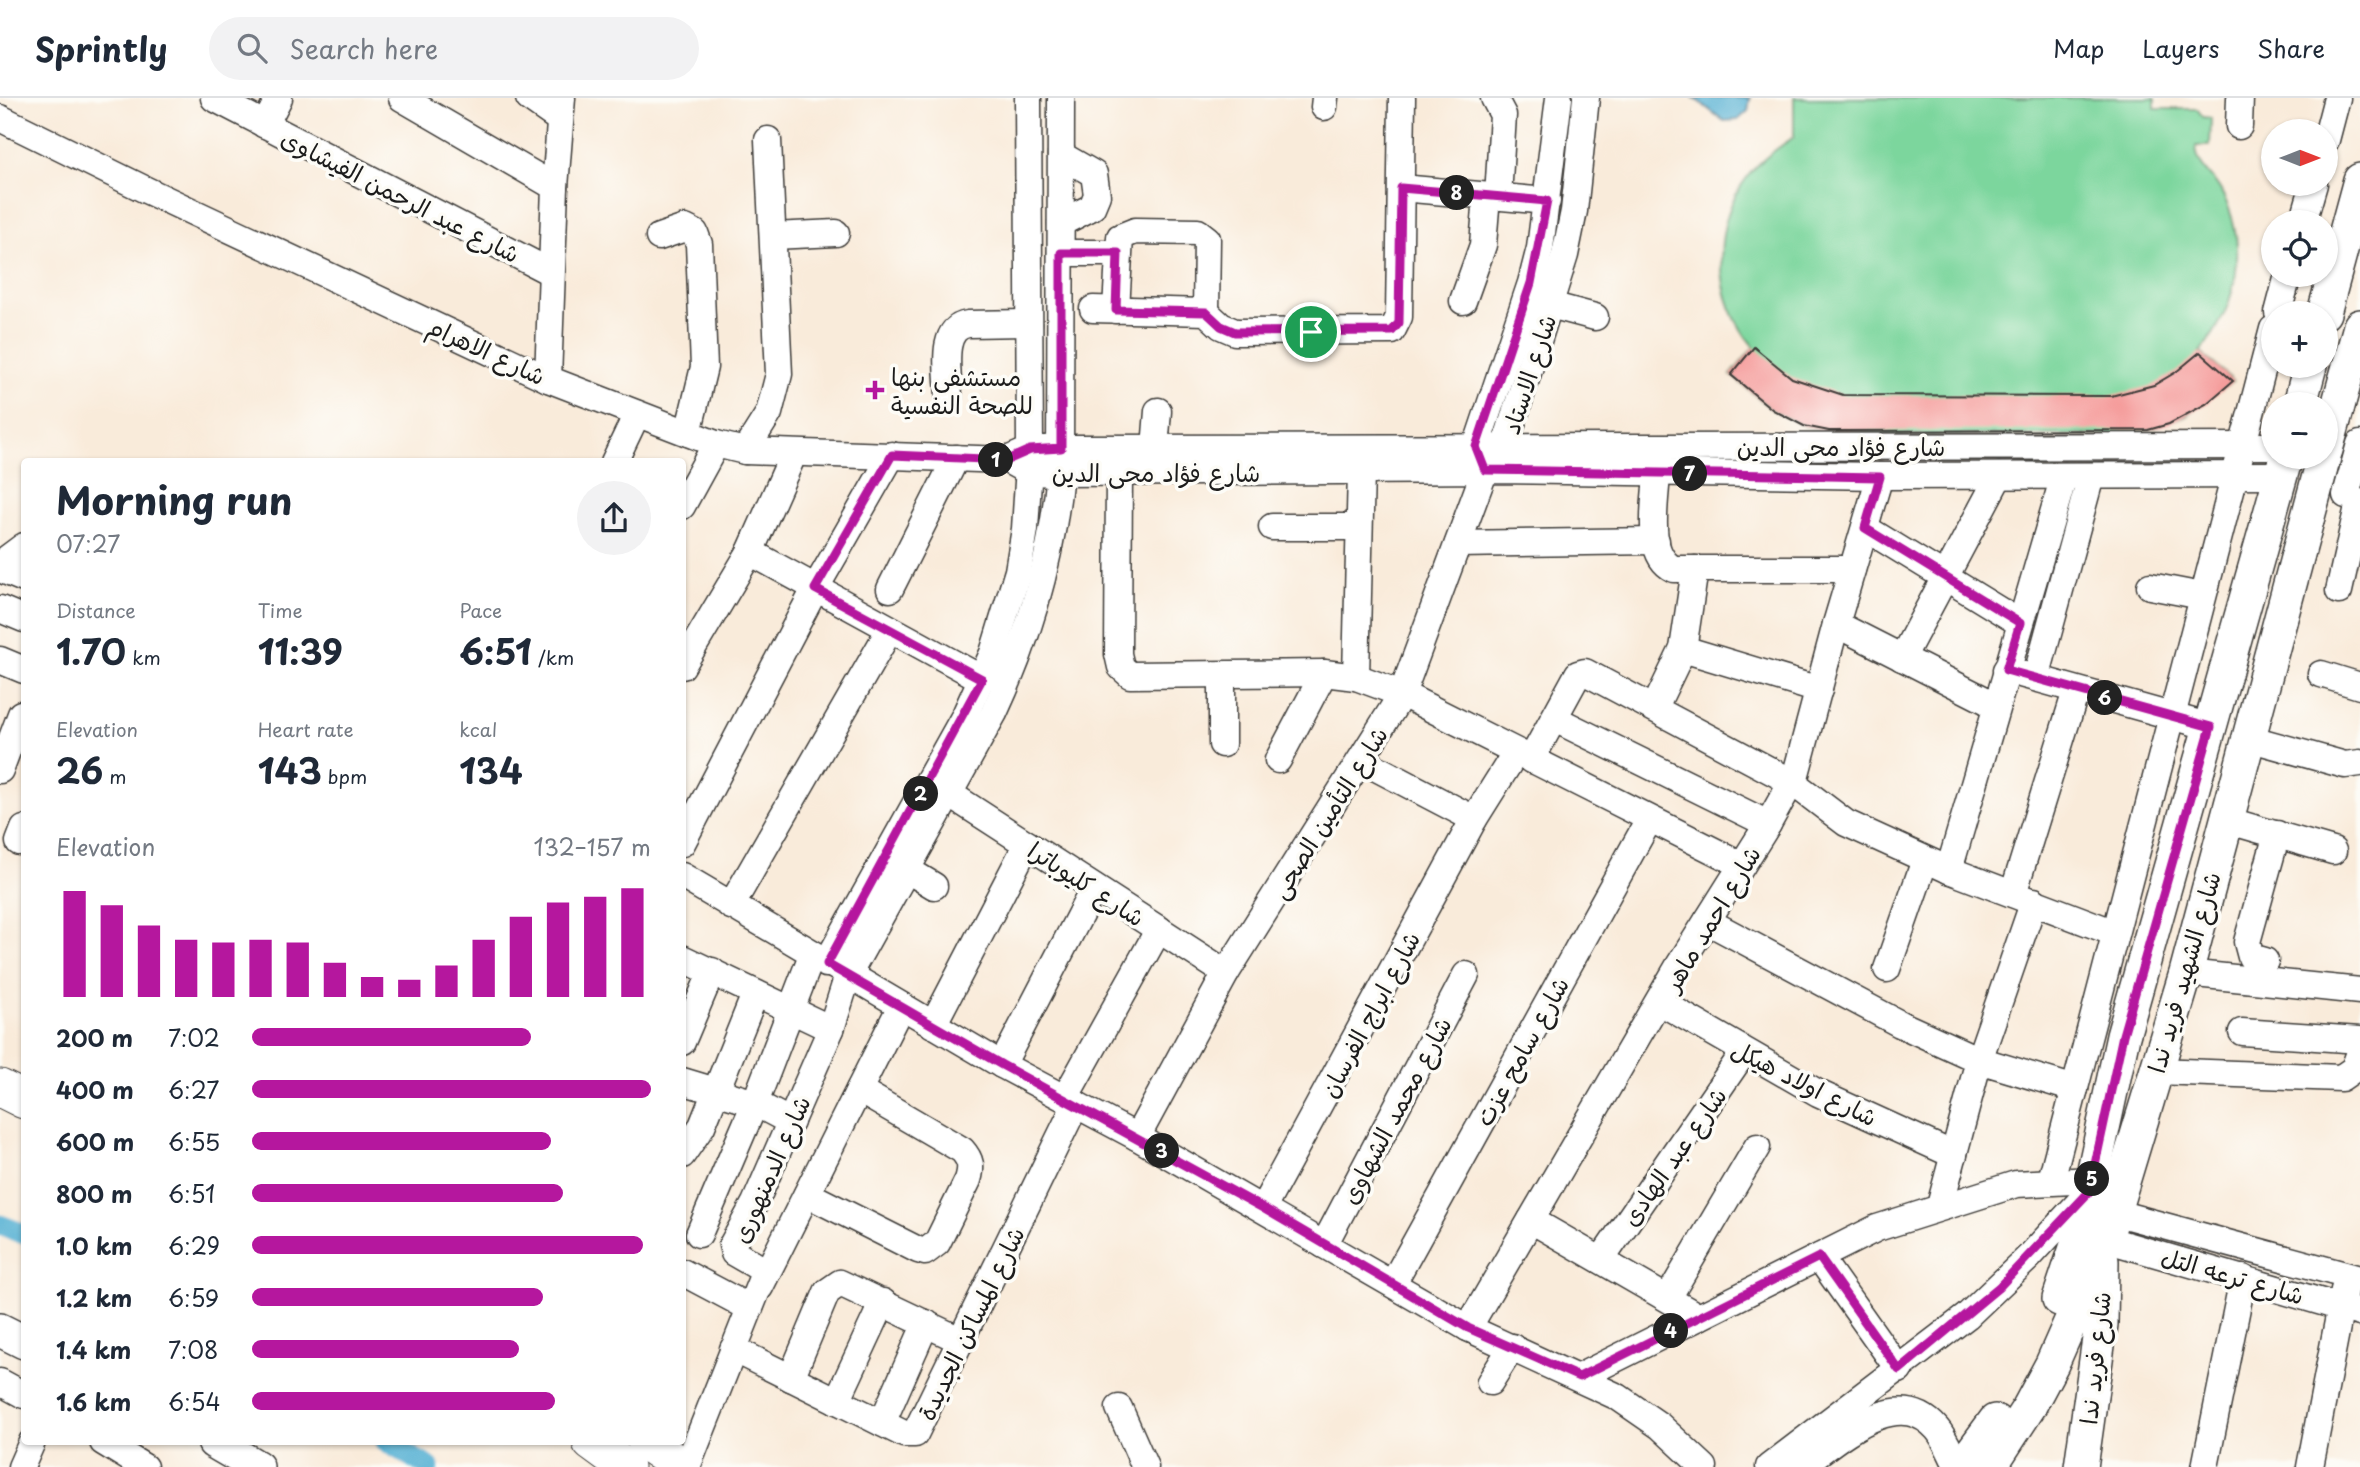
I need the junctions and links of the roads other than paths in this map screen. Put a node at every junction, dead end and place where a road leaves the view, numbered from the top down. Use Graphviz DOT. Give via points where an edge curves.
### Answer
graph roads {
  1 [pos="214,98"];
  2 [pos="279,98"];
  3 [pos="402,98"];
  4 [pos="529,98"];
  5 [pos="1028,98"];
  6 [pos="1061,98"];
  7 [pos="1402,98"];
  8 [pos="1494,98"];
  9 [pos="1559,98"];
  10 [pos="1586,98"];
  11 [pos="2240,98"];
  12 [pos="2337,98"];
  13 [pos="560,108"];
  14 [pos="0,118"];
  15 [pos="2332,119"];
  16 [pos="265,125"];
  17 [pos="2239,126"];
  18 [pos="768,139"];
  19 [pos="1061,155"];
  20 [pos="2360,180"];
  21 [pos="555,187"];
  22 [pos="1401,188"];
  23 [pos="1492,196"];
  24 [pos="1547,204"];
  25 [pos="1574,211"];
  26 [pos="836,233"];
  27 [pos="773,236"];
  28 [pos="659,237"];
  29 [pos="1061,240"];
  30 [pos="1029,242"];
  31 [pos="1118,253"];
  32 [pos="550,272"];
  33 [pos="1545,293"];
  34 [pos="1463,301"];
  35 [pos="2327,301"];
  36 [pos="1206,312"];
  37 [pos="1595,317"];
  38 [pos="1029,323"];
  39 [pos="2360,326"];
  40 [pos="2261,373"];
  41 [pos="548,379"];
  42 [pos="950,398"];
  43 [pos="2338,406"];
  44 [pos="1158,411"];
  45 [pos="637,414"];
  46 [pos="1485,417"];
  47 [pos="688,433"];
  48 [pos="1508,434"];
  49 [pos="716,444"];
  50 [pos="2360,444"];
  51 [pos="2241,446"];
  52 [pos="1155,448"];
  53 [pos="745,451"];
  54 [pos="2261,453"];
  55 [pos="793,455"];
  56 [pos="892,455"];
  57 [pos="616,458"];
  58 [pos="956,458"];
  59 [pos="1480,458"];
  60 [pos="1022,461"];
  61 [pos="1061,461"];
  62 [pos="2261,465"];
  63 [pos="2277,469"];
  64 [pos="2321,469"];
  65 [pos="2330,469"];
  66 [pos="1361,471"];
  67 [pos="1119,472"];
  68 [pos="1657,473"];
  69 [pos="2233,475"];
  70 [pos="1880,477"];
  71 [pos="1999,477"];
  72 [pos="2064,477"];
  73 [pos="2091,477"];
  74 [pos="686,499"];
  75 [pos="2355,500"];
  76 [pos="1272,527"];
  77 [pos="1359,527"];
  78 [pos="1865,528"];
  79 [pos="1656,541"];
  80 [pos="1458,544"];
  81 [pos="21,549"];
  82 [pos="750,552"];
  83 [pos="0,567"];
  84 [pos="1695,569"];
  85 [pos="1852,569"];
  86 [pos="1945,577"];
  87 [pos="21,578"];
  88 [pos="2150,586"];
  89 [pos="815,589"];
  90 [pos="890,589"];
  91 [pos="2339,591"];
  92 [pos="2202,596"];
  93 [pos="0,609"];
  94 [pos="21,618"];
  95 [pos="2020,623"];
  96 [pos="1836,624"];
  97 [pos="889,631"];
  98 [pos="1683,649"];
  99 [pos="1902,658"];
  100 [pos="686,659"];
  101 [pos="0,660"];
  102 [pos="21,669"];
  103 [pos="2006,670"];
  104 [pos="1324,673"];
  105 [pos="2321,674"];
  106 [pos="1222,675"];
  107 [pos="1356,677"];
  108 [pos="2036,678"];
  109 [pos="982,679"];
  110 [pos="2360,686"];
  111 [pos="1819,690"];
  112 [pos="2076,691"];
  113 [pos="1402,694"];
  114 [pos="1995,705"];
  115 [pos="1655,707"];
  116 [pos="15,712"];
  117 [pos="2171,715"];
  118 [pos="1555,719"];
  119 [pos="2211,727"];
  120 [pos="2248,738"];
  121 [pos="1222,744"];
  122 [pos="1524,756"];
  123 [pos="1278,760"];
  124 [pos="1361,760"];
  125 [pos="2360,762"];
  126 [pos="0,770"];
  127 [pos="1792,782"];
  128 [pos="948,793"];
  129 [pos="1474,819"];
  130 [pos="1649,820"];
  131 [pos="2226,820"];
  132 [pos="1768,824"];
  133 [pos="2277,834"];
  134 [pos="686,835"];
  135 [pos="1027,844"];
  136 [pos="2333,851"];
  137 [pos="1742,865"];
  138 [pos="1937,865"];
  139 [pos="906,869"];
  140 [pos="686,879"];
  141 [pos="934,886"];
  142 [pos="1094,888"];
  143 [pos="2024,898"];
  144 [pos="731,906"];
  145 [pos="1707,921"];
  146 [pos="1159,929"];
  147 [pos="2115,933"];
  148 [pos="686,960"];
  149 [pos="2265,961"];
  150 [pos="829,965"];
  151 [pos="1887,969"];
  152 [pos="712,971"];
  153 [pos="1226,973"];
  154 [pos="2186,973"];
  155 [pos="1466,975"];
  156 [pos="2360,991"];
  157 [pos="755,994"];
  158 [pos="1660,1002"];
  159 [pos="901,1006"];
  160 [pos="789,1010"];
  161 [pos="933,1025"];
  162 [pos="686,1029"];
  163 [pos="831,1029"];
  164 [pos="2242,1032"];
  165 [pos="2123,1035"];
  166 [pos="2165,1036"];
  167 [pos="2360,1040"];
  168 [pos="1744,1052"];
  169 [pos="2360,1052"];
  170 [pos="1979,1060"];
  171 [pos="1002,1065"];
  172 [pos="0,1066"];
  173 [pos="21,1076"];
  174 [pos="2111,1081"];
  175 [pos="686,1082"];
  176 [pos="2152,1082"];
  177 [pos="0,1088"];
  178 [pos="2075,1089"];
  179 [pos="859,1090"];
  180 [pos="715,1091"];
  181 [pos="21,1098"];
  182 [pos="1071,1101"];
  183 [pos="755,1103"];
  184 [pos="791,1122"];
  185 [pos="1137,1137"];
  186 [pos="1757,1147"];
  187 [pos="686,1149"];
  188 [pos="1954,1155"];
  189 [pos="2051,1180"];
  190 [pos="807,1194"];
  191 [pos="1940,1206"];
  192 [pos="1263,1208"];
  193 [pos="2100,1214"];
  194 [pos="1531,1220"];
  195 [pos="691,1230"];
  196 [pos="1324,1245"];
  197 [pos="733,1251"];
  198 [pos="1819,1257"];
  199 [pos="1601,1259"];
  200 [pos="686,1273"];
  201 [pos="2354,1277"];
  202 [pos="2243,1278"];
  203 [pos="1393,1283"];
  204 [pos="755,1298"];
  205 [pos="1668,1298"];
  206 [pos="883,1302"];
  207 [pos="2351,1310"];
  208 [pos="1699,1317"];
  209 [pos="926,1323"];
  210 [pos="1468,1328"];
  211 [pos="0,1330"];
  212 [pos="21,1340"];
  213 [pos="962,1341"];
  214 [pos="1511,1347"];
  215 [pos="733,1349"];
  216 [pos="1899,1370"];
  217 [pos="1579,1377"];
  218 [pos="791,1378"];
  219 [pos="0,1382"];
  220 [pos="1490,1382"];
  221 [pos="21,1393"];
  222 [pos="837,1401"];
  223 [pos="1119,1408"];
  224 [pos="881,1423"];
  225 [pos="31,1445"];
  226 [pos="108,1445"];
  227 [pos="219,1445"];
  228 [pos="595,1445"];
  229 [pos="651,1445"];
  230 [pos="21,1467"];
  231 [pos="144,1467"];
  232 [pos="257,1467"];
  233 [pos="625,1467"];
  234 [pos="684,1467"];
  235 [pos="1145,1467"];
  236 [pos="1704,1467"];
  237 [pos="1769,1467"];
  238 [pos="1799,1467"];
  239 [pos="1959,1467"];
  240 [pos="1990,1467"];
  241 [pos="2081,1467"];
  242 [pos="2205,1467"];
  243 [pos="2310,1467"];
  1 -- 16 [label="street, شارع عبد الرحمن الفيشاوى"];
  2 -- 16 [label="street"];
  3 -- 21 [label="street"];
  4 -- 13 [label="street"];
  5 -- 30 [label="street"];
  6 -- 19 [label="street"];
  7 -- 22 [label="street"];
  8 -- 23 [label="street" via="1503,115"];
  9 -- 24 [label="street, شارع الاستاد"];
  10 -- 25 [label="street, شارع الاستاد"];
  11 -- 17 [label="street"];
  12 -- 15 [label="street"];
  13 -- 21 [label="street"];
  14 -- 41 [label="street, شارع الاهرام"];
  16 -- 32 [label="street, شارع عبد الرحمن الفيشاوى"];
  18 -- 27 [label="street"];
  19 -- 29 [label="street"];
  19 -- 29 [label="street" via="1094,174 1097,195 1092,207"];
  20 -- 35 [label="main road"];
  21 -- 32 [label="street"];
  22 -- 23 [label="street"];
  22 -- 36 [label="street" via="1399,323 1392,331 1235,332"];
  23 -- 24 [label="street"];
  23 -- 34 [label="street" via="1483,245"];
  24 -- 25 [label="street"];
  24 -- 33 [label="street, شارع الاستاد"];
  25 -- 33 [label="street, شارع الاستاد"];
  26 -- 27 [label="street"];
  27 -- 53 [label="street" via="778,387 769,413"];
  28 -- 47 [label="street" via="685,228 695,233 699,244 704,355"];
  29 -- 30 [label="street"];
  29 -- 31 [label="street"];
  29 -- 61 [label="street"];
  30 -- 38 [label="street"];
  31 -- 36 [label="street" via="1104,309"];
  31 -- 36 [label="street" via="1120,237 1127,232 1202,233 1207,239"];
  32 -- 41 [label="street"];
  33 -- 37 [label="street"];
  33 -- 46 [label="street, شارع الاستاد"];
  33 -- 48 [label="street, شارع الاستاد"];
  38 -- 42 [label="street" via="959,325 949,341"];
  38 -- 60 [label="street"];
  39 -- 43 [label="main road, شارع الشهيد فريد ندا"];
  40 -- 51 [label="street"];
  41 -- 45 [label="street, شارع الاهرام"];
  44 -- 52 [label="street"];
  45 -- 47 [label="street, شارع الاهرام"];
  45 -- 57 [label="street"];
  46 -- 48 [label="street, شارع فؤاد محى الدين" via="1498,422"];
  46 -- 59 [label="street, شارع الاستاد"];
  47 -- 49 [label="street, شارع الاهرام"];
  48 -- 51 [label="street, شارع فؤاد محى الدين"];
  48 -- 59 [label="street, شارع الاستاد"];
  49 -- 53 [label="street, شارع الاهرام"];
  49 -- 74 [label="street"];
  50 -- 75 [label="street"];
  51 -- 54 [label="street, شارع فؤاد محى الدين"];
  51 -- 69 [label="street"];
  52 -- 59 [label="street, شارع فؤاد محى الدين"];
  52 -- 61 [label="street, شارع فؤاد محى الدين"];
  53 -- 55 [label="street, شارع الاهرام"];
  55 -- 56 [label="street, شارع الاهرام"];
  55 -- 82 [label="street"];
  56 -- 58 [label="street, شارع الاهرام"];
  56 -- 89 [label="street"];
  58 -- 60 [label="street, شارع الاهرام"];
  58 -- 90 [label="street"];
  59 -- 66 [label="street, شارع فؤاد محى الدين"];
  59 -- 68 [label="street, شارع فؤاد محى الدين"];
  59 -- 80 [label="street, شارع التأمين الصحى"];
  60 -- 61 [label="street, شارع فؤاد محى الدين"];
  60 -- 109 [label="street" via="1018,571"];
  61 -- 67 [label="street, شارع فؤاد محى الدين"];
  61 -- 128 [label="street" via="1048,559 1026,638 994,713"];
  62 -- 69 [label="street, شارع فؤاد محى الدين"];
  63 -- 119 [label="main road, شارع الشهيد فريد ندا"];
  64 -- 120 [label="main road, شارع الشهيد فريد ندا"];
  65 -- 75 [label="street"];
  66 -- 67 [label="street, شارع فؤاد محى الدين"];
  66 -- 77 [label="street"];
  67 -- 106 [label="street" via="1121,667 1142,677"];
  68 -- 70 [label="street, شارع فؤاد محى الدين"];
  68 -- 79 [label="street"];
  69 -- 73 [label="street, شارع فؤاد محى الدين"];
  69 -- 92 [label="street"];
  70 -- 71 [label="street, شارع فؤاد محى الدين"];
  70 -- 78 [label="street, شارع احمد ماهر"];
  71 -- 72 [label="street, شارع فؤاد محى الدين"];
  71 -- 86 [label="street"];
  72 -- 73 [label="street, شارع فؤاد محى الدين"];
  72 -- 95 [label="street"];
  73 -- 108 [label="street"];
  75 -- 91 [label="street"];
  76 -- 77 [label="street"];
  77 -- 107 [label="street"];
  78 -- 85 [label="street, شارع احمد ماهر"];
  78 -- 86 [label="street"];
  79 -- 80 [label="street"];
  79 -- 84 [label="street" via="1666,566"];
  80 -- 113 [label="street, شارع التأمين الصحى"];
  81 -- 83 [label="street"];
  82 -- 89 [label="street"];
  82 -- 100 [label="street"];
  83 -- 87 [label="street"];
  84 -- 85 [label="street"];
  84 -- 98 [label="street"];
  85 -- 96 [label="street, شارع احمد ماهر"];
  86 -- 95 [label="street"];
  86 -- 99 [label="street"];
  88 -- 92 [label="street"];
  89 -- 97 [label="street"];
  89 -- 134 [label="street"];
  92 -- 117 [label="street"];
  93 -- 94 [label="street"];
  95 -- 103 [label="street"];
  96 -- 99 [label="street"];
  96 -- 111 [label="street, شارع احمد ماهر"];
  97 -- 109 [label="street"];
  97 -- 144 [label="street"];
  98 -- 111 [label="street"];
  98 -- 115 [label="street"];
  99 -- 114 [label="street"];
  101 -- 102 [label="street"];
  103 -- 108 [label="street"];
  103 -- 114 [label="street"];
  104 -- 106 [label="street"];
  104 -- 107 [label="street"];
  104 -- 123 [label="street"];
  105 -- 110 [label="street"];
  106 -- 121 [label="street"];
  107 -- 113 [label="street"];
  108 -- 112 [label="street"];
  109 -- 150 [label="street"];
  111 -- 127 [label="street, شارع احمد ماهر"];
  112 -- 117 [label="street"];
  112 -- 143 [label="street"];
  113 -- 122 [label="street"];
  113 -- 124 [label="street, شارع التأمين الصحى"];
  114 -- 138 [label="street"];
  115 -- 118 [label="street, شارع ابراج الفرسان" via="1585,672 1578,674"];
  115 -- 127 [label="street"];
  116 -- 126 [label="street"];
  117 -- 119 [label="street"];
  117 -- 147 [label="street"];
  118 -- 122 [label="street, شارع ابراج الفرسان"];
  118 -- 132 [label="street"];
  119 -- 165 [label="main road, شارع الشهيد فريد ندا"];
  120 -- 125 [label="street" via="2345,765"];
  120 -- 131 [label="main road, شارع الشهيد فريد ندا"];
  122 -- 129 [label="street, شارع ابراج الفرسان"];
  122 -- 130 [label="street"];
  124 -- 129 [label="street"];
  124 -- 153 [label="street, شارع التأمين الصحى"];
  127 -- 132 [label="street, شارع احمد ماهر"];
  127 -- 138 [label="street" via="1846,823"];
  128 -- 135 [label="street, شارع كليوباترا"];
  128 -- 139 [label="street"];
  129 -- 192 [label="street, شارع ابراج الفرسان"];
  130 -- 137 [label="street"];
  130 -- 203 [label="street, شارع سامح عزت"];
  131 -- 133 [label="street"];
  131 -- 154 [label="main road, شارع الشهيد فريد ندا"];
  132 -- 137 [label="street, شارع احمد ماهر"];
  133 -- 136 [label="street"];
  133 -- 149 [label="street" via="2246,942 2251,957"];
  135 -- 142 [label="street, شارع كليوباترا"];
  135 -- 161 [label="street"];
  137 -- 145 [label="street, شارع احمد ماهر"];
  138 -- 143 [label="street"];
  138 -- 151 [label="street"];
  139 -- 141 [label="street"];
  139 -- 150 [label="street"];
  140 -- 144 [label="street"];
  142 -- 146 [label="street, شارع كليوباترا"];
  142 -- 171 [label="street"];
  143 -- 147 [label="street"];
  143 -- 170 [label="street"];
  144 -- 150 [label="street"];
  145 -- 158 [label="street, شارع احمد ماهر"];
  145 -- 170 [label="street" via="1899,1024"];
  146 -- 153 [label="street, شارع كليوباترا"];
  146 -- 182 [label="street, شارع المساكن الجديدة"];
  147 -- 178 [label="street"];
  148 -- 152 [label="street"];
  150 -- 159 [label="street"];
  150 -- 160 [label="street"];
  150 -- 163 [label="street, شارع الدمنهورى"];
  152 -- 157 [label="street"];
  152 -- 162 [label="street"];
  153 -- 185 [label="street, شارع التأمين الصحى"];
  154 -- 156 [label="street"];
  154 -- 166 [label="main road, شارع الشهيد فريد ندا"];
  155 -- 196 [label="street, شارع محمد الشهاوى"];
  157 -- 160 [label="street"];
  157 -- 180 [label="street"];
  158 -- 168 [label="street, شارع اولاد هيكل"];
  158 -- 194 [label="street, شارع احمد ماهر"];
  159 -- 161 [label="street"];
  159 -- 179 [label="street"];
  160 -- 163 [label="street"];
  160 -- 183 [label="street"];
  161 -- 171 [label="street"];
  163 -- 184 [label="street, شارع الدمنهورى"];
  164 -- 167 [label="street"];
  165 -- 166 [label="main road" via="2138,1048 2149,1048"];
  165 -- 174 [label="main road, شارع الشهيد فريد ندا"];
  166 -- 176 [label="main road, شارع الشهيد فريد ندا"];
  168 -- 188 [label="street, شارع اولاد هيكل" via="1818,1093"];
  168 -- 199 [label="street, شارع عبد الهادى"];
  169 -- 176 [label="street" via="2354,1069 2341,1078"];
  170 -- 178 [label="street"];
  170 -- 188 [label="street"];
  171 -- 182 [label="street"];
  172 -- 173 [label="highway"];
  174 -- 176 [label="main road" via="2133,1077 2142,1083"];
  174 -- 193 [label="main road, شارع الشهيد فريد ندا"];
  175 -- 180 [label="street"];
  176 -- 193 [label="main road, شارع الشهيد فريد ندا"];
  177 -- 181 [label="highway"];
  178 -- 189 [label="street"];
  179 -- 190 [label="street"];
  179 -- 190 [label="street" via="969,1158 968,1180 937,1243 925,1252 918,1250"];
  180 -- 183 [label="street"];
  180 -- 187 [label="street" via="702,1126"];
  182 -- 185 [label="street"];
  182 -- 213 [label="street, شارع المساكن الجديدة"];
  183 -- 184 [label="street"];
  183 -- 195 [label="street"];
  184 -- 197 [label="street, شارع الدمنهورى"];
  185 -- 192 [label="street"];
  186 -- 205 [label="street"];
  188 -- 191 [label="street"];
  189 -- 191 [label="street" via="2015,1184"];
  189 -- 193 [label="street"];
  190 -- 204 [label="street"];
  191 -- 198 [label="street" via="1877,1228"];
  192 -- 196 [label="street"];
  193 -- 201 [label="street, شارع ترعه التل"];
  193 -- 202 [label="street, شارع ترعه التل"];
  193 -- 216 [label="street" via="1999,1287"];
  193 -- 239 [label="main road, شارع الشهيد فريد ندا" via="2079,1239 2059,1299 2032,1357 2000,1413"];
  193 -- 240 [label="main road, شارع الشهيد فريد ندا" via="2052,1364"];
  193 -- 241 [label="main road, شارع فريد ندا" via="2100,1335"];
  194 -- 199 [label="street"];
  194 -- 210 [label="street, شارع احمد ماهر"];
  195 -- 197 [label="street"];
  196 -- 203 [label="street"];
  197 -- 204 [label="street, شارع الدمنهورى" via="760,1268"];
  198 -- 208 [label="street"];
  198 -- 216 [label="street"];
  199 -- 205 [label="street"];
  200 -- 204 [label="street"];
  201 -- 207 [label="street"];
  202 -- 207 [label="street, شارع ترعه التل"];
  202 -- 242 [label="street"];
  203 -- 210 [label="street"];
  204 -- 215 [label="street"];
  205 -- 208 [label="street"];
  206 -- 209 [label="street"];
  206 -- 218 [label="street" via="848,1285 832,1286"];
  206 -- 222 [label="street"];
  207 -- 243 [label="street"];
  208 -- 217 [label="street"];
  209 -- 213 [label="street"];
  209 -- 224 [label="street"];
  210 -- 214 [label="street"];
  211 -- 212 [label="main road"];
  213 -- 224 [label="street, شارع المساكن الجديدة" via="915,1434"];
  214 -- 217 [label="street"];
  214 -- 220 [label="street"];
  215 -- 218 [label="street, شارع المساكن الجديدة"];
  215 -- 234 [label="street"];
  216 -- 237 [label="street"];
  217 -- 236 [label="street" via="1660,1426"];
  218 -- 222 [label="street, شارع المساكن الجديدة"];
  219 -- 221 [label="street"];
  222 -- 224 [label="street, شارع المساكن الجديدة"];
  223 -- 235 [label="street"];
  225 -- 230 [label="street"];
  226 -- 231 [label="street"];
  227 -- 232 [label="main road"];
  228 -- 233 [label="highway"];
  229 -- 234 [label="highway"];
  238 -- 239 [label="street" via="1866,1421 1896,1410 1911,1412 1932,1424"];
}
